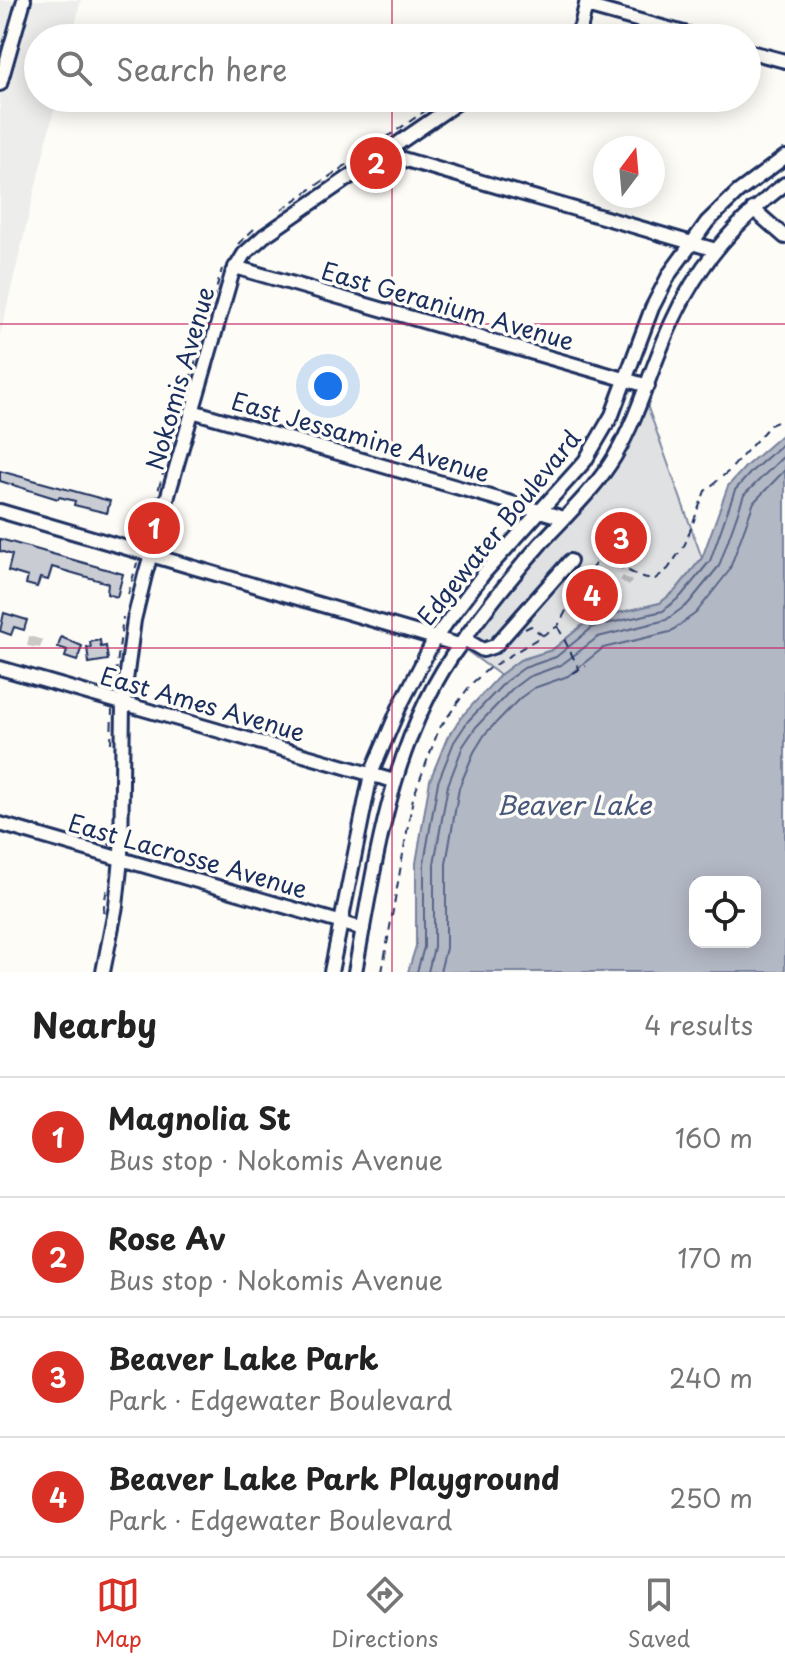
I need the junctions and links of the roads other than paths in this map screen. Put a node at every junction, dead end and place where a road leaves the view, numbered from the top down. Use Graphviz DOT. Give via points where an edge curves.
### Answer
graph roads {
  1 [pos="24,0"];
  2 [pos="587,3"];
  3 [pos="580,24"];
  4 [pos="656,24"];
  5 [pos="761,55"];
  6 [pos="785,61"];
  7 [pos="0,84"];
  8 [pos="443,112"];
  9 [pos="382,153"];
  10 [pos="785,157"];
  11 [pos="785,184"];
  12 [pos="753,209"];
  13 [pos="785,237"];
  14 [pos="692,243"];
  15 [pos="716,250"];
  16 [pos="230,265"];
  17 [pos="626,379"];
  18 [pos="648,386"];
  19 [pos="192,411"];
  20 [pos="0,511"];
  21 [pos="541,511"];
  22 [pos="564,518"];
  23 [pos="147,549"];
  24 [pos="570,561"];
  25 [pos="435,638"];
  26 [pos="461,642"];
  27 [pos="0,668"];
  28 [pos="123,703"];
  29 [pos="371,774"];
  30 [pos="394,781"];
  31 [pos="0,824"];
  32 [pos="121,859"];
  33 [pos="341,922"];
  34 [pos="363,929"];
  35 [pos="103,972"];
  36 [pos="331,972"];
  37 [pos="355,972"];
  1 -- 7 [label="street"];
  2 -- 3 [label="street"];
  2 -- 4 [label="street"];
  5 -- 6 [label="street"];
  8 -- 9 [label="street, Nokomis Avenue"];
  9 -- 14 [label="street"];
  9 -- 16 [label="street, Nokomis Avenue"];
  10 -- 14 [label="street, Edgewater Boulevard" via="738,192"];
  11 -- 12 [label="street, Edgewater Boulevard"];
  12 -- 13 [label="street"];
  12 -- 15 [label="street, Edgewater Boulevard"];
  14 -- 15 [label="street"];
  14 -- 17 [label="street, Edgewater Boulevard" via="652,308"];
  15 -- 18 [label="street, Edgewater Boulevard" via="671,323"];
  16 -- 17 [label="street, East Geranium Avenue"];
  16 -- 19 [label="street, Nokomis Avenue"];
  17 -- 18 [label="street, East Geranium Avenue"];
  17 -- 21 [label="street, Edgewater Boulevard" via="585,461"];
  18 -- 22 [label="street, Edgewater Boulevard" via="603,475"];
  19 -- 21 [label="street, East Jessamine Avenue"];
  19 -- 23 [label="street, Nokomis Avenue"];
  20 -- 23 [label="street"];
  21 -- 22 [label="street, East Jessamine Avenue"];
  21 -- 25 [label="street, Edgewater Boulevard"];
  22 -- 26 [label="street, Edgewater Boulevard"];
  23 -- 25 [label="street"];
  23 -- 28 [label="street, Nokomis Avenue"];
  24 -- 26 [label="street" via="495,646 483,650"];
  25 -- 26 [label="street"];
  25 -- 29 [label="street, Edgewater Boulevard"];
  26 -- 30 [label="street, Edgewater Boulevard" via="428,698"];
  27 -- 28 [label="street, East Ames Avenue"];
  28 -- 29 [label="street, East Ames Avenue"];
  28 -- 32 [label="street, Nokomis Avenue"];
  29 -- 30 [label="street, East Ames Avenue"];
  29 -- 33 [label="street, Edgewater Boulevard"];
  30 -- 34 [label="street, Edgewater Boulevard"];
  31 -- 32 [label="street, East Lacrosse Avenue"];
  32 -- 33 [label="street, East Lacrosse Avenue"];
  32 -- 35 [label="street, Nokomis Avenue"];
  33 -- 34 [label="street, East Lacrosse Avenue"];
  33 -- 36 [label="street, Edgewater Boulevard"];
  34 -- 37 [label="street, Edgewater Boulevard"];
}
